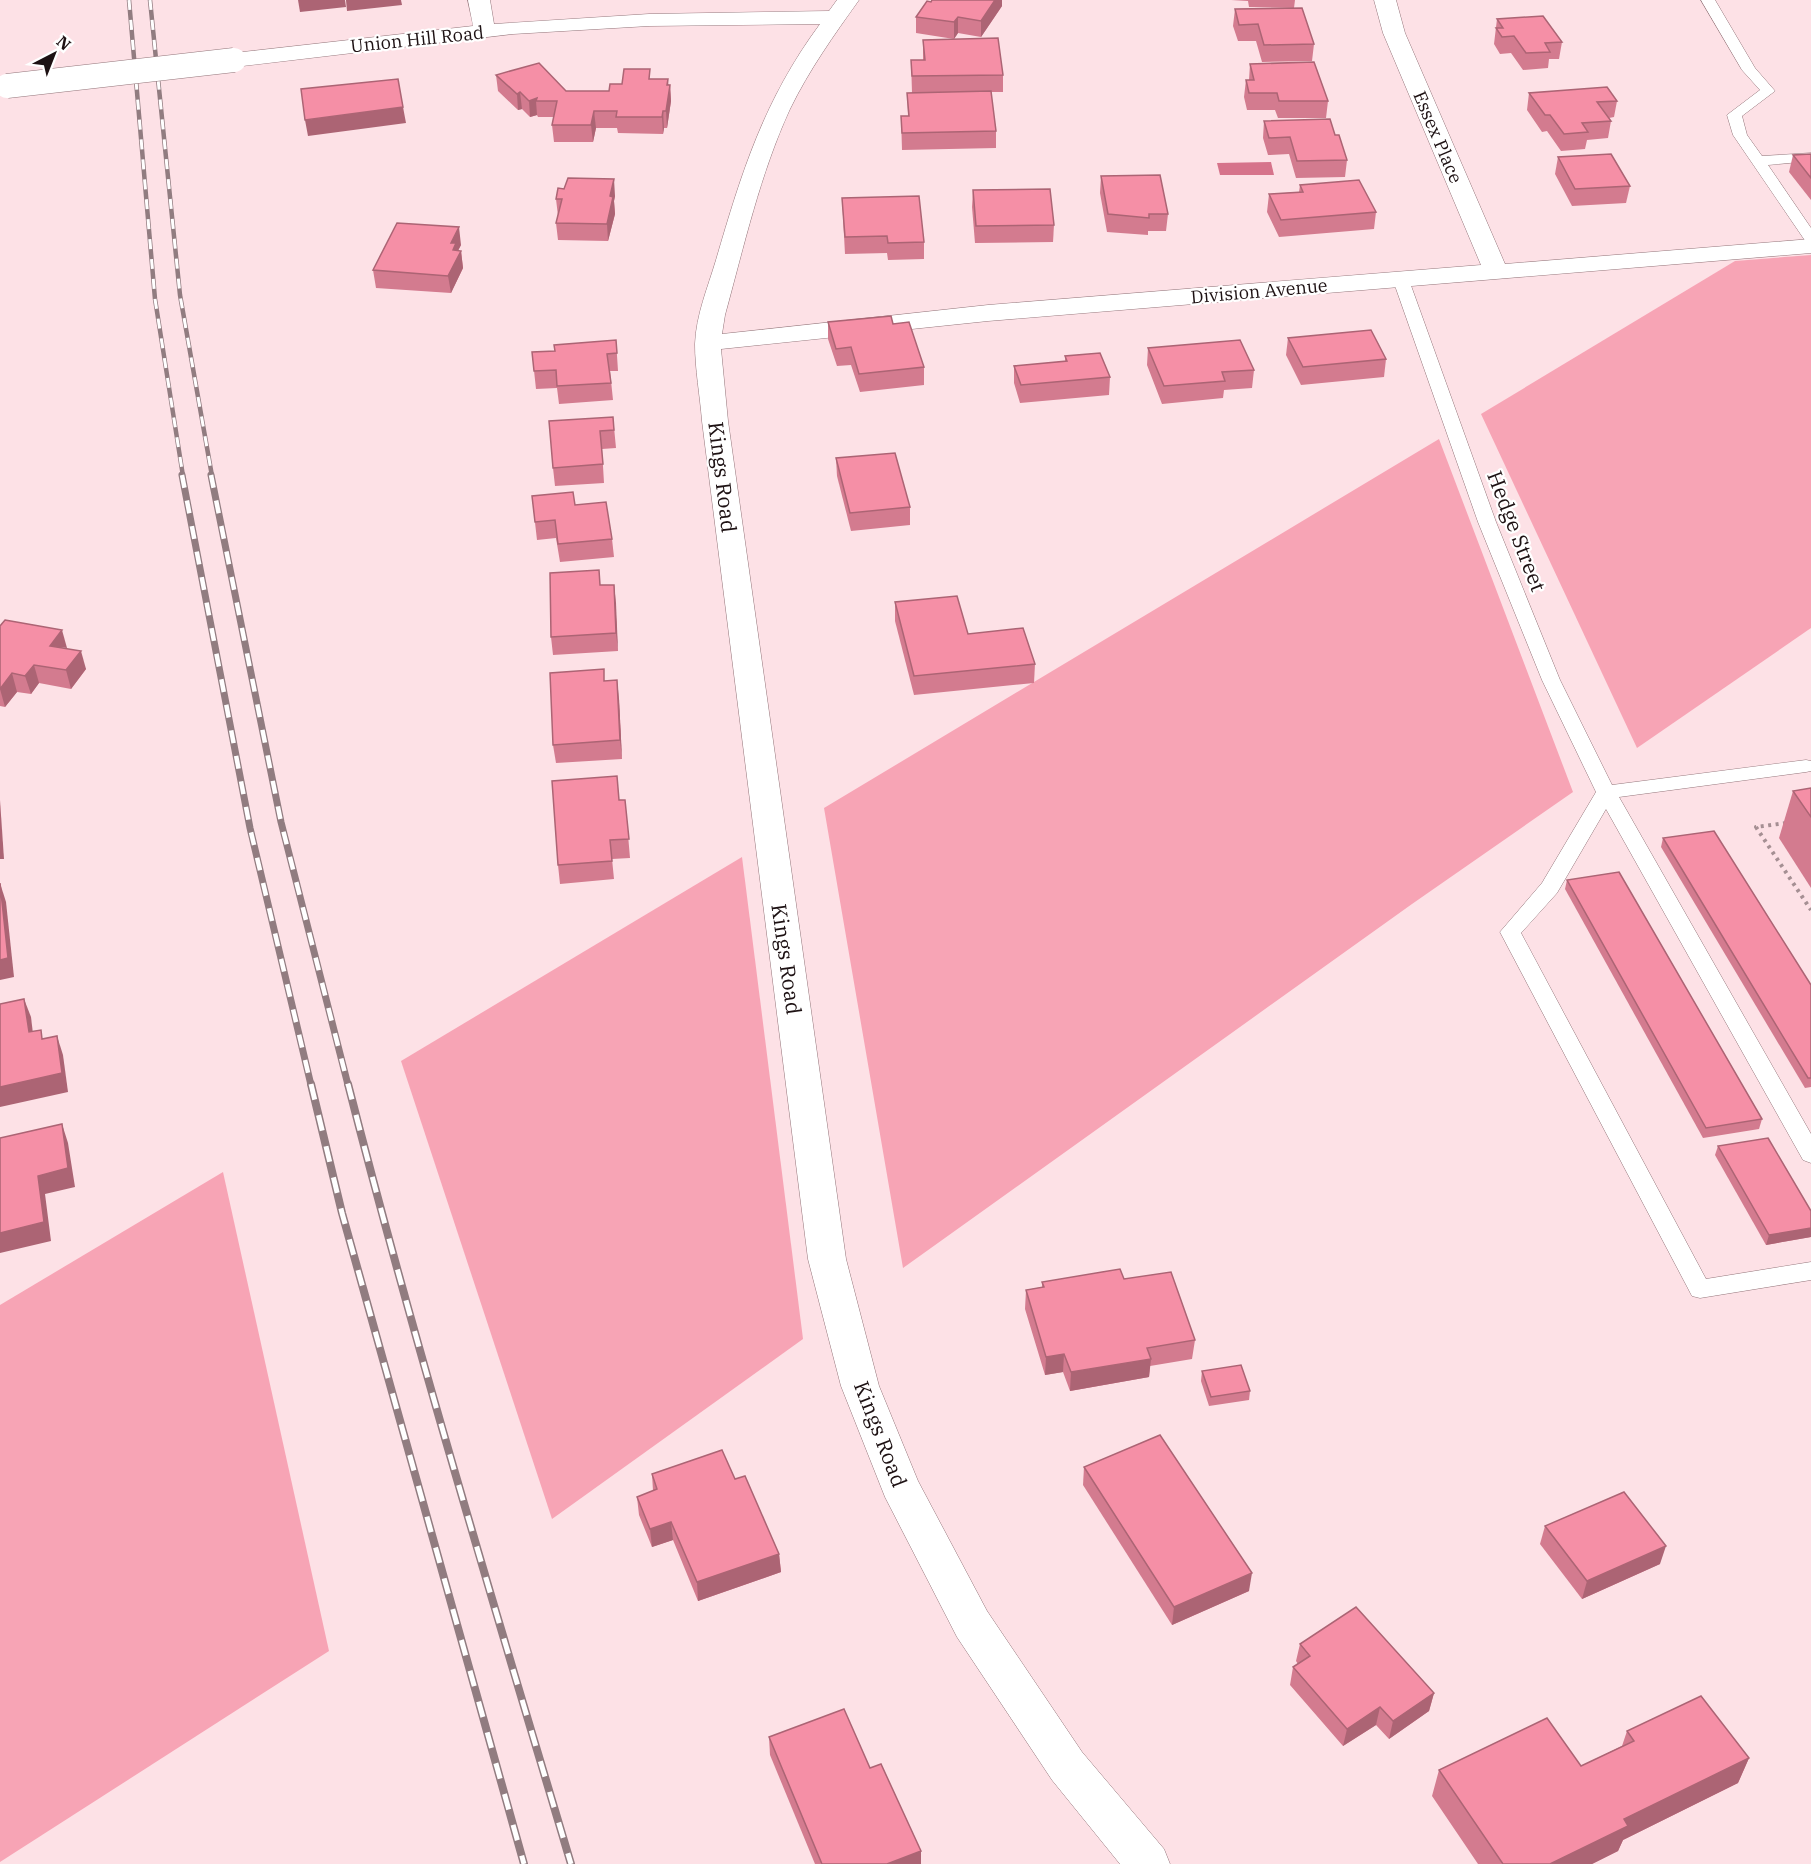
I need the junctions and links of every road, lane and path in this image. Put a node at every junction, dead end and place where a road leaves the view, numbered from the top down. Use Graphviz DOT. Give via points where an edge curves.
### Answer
graph roads {
  1 [pos="479,0"];
  2 [pos="1385,0"];
  3 [pos="1708,0"];
  4 [pos="842,8"];
  5 [pos="484,31"];
  6 [pos="4,86"];
  7 [pos="1811,157"];
  8 [pos="1757,161"];
  9 [pos="1811,239"];
  10 [pos="1811,246"];
  11 [pos="1496,272"];
  12 [pos="1401,280"];
  13 [pos="708,343"];
  14 [pos="1806,766"];
  15 [pos="1606,792"];
  16 [pos="1789,823"];
  17 [pos="1811,910"];
  18 [pos="1811,1154"];
  19 [pos="1811,1271"];
  20 [pos="1148,1864"];
  1 -- 5 [label="street"];
  2 -- 11 [label="street, Essex Place" via="1394,33"];
  3 -- 8 [label="lane" via="1749,70 1768,91 1734,115 1740,135"];
  4 -- 5 [label="street, Union Hill Road"];
  4 -- 13 [label="street, Kings Road" via="809,54 779,109 755,168 712,315"];
  5 -- 6 [label="street, Union Hill Road, bridge"];
  7 -- 8 [label="lane"];
  8 -- 9 [label="lane"];
  10 -- 11 [label="street, Division Avenue"];
  11 -- 12 [label="street, Division Avenue"];
  12 -- 13 [label="street, Division Avenue" via="988,313"];
  12 -- 15 [label="lane, Hedge Street" via="1487,522 1551,680"];
  13 -- 20 [label="street, Kings Road" via="827,1259 860,1386 899,1485 972,1624 1067,1766"];
  14 -- 15 [label="lane"];
  15 -- 18 [label="lane, Hedge Street"];
  15 -- 19 [label="lane" via="1550,888 1510,932 1700,1288"];
  16 -- 17 [label="path" via="1756,827"];
}
